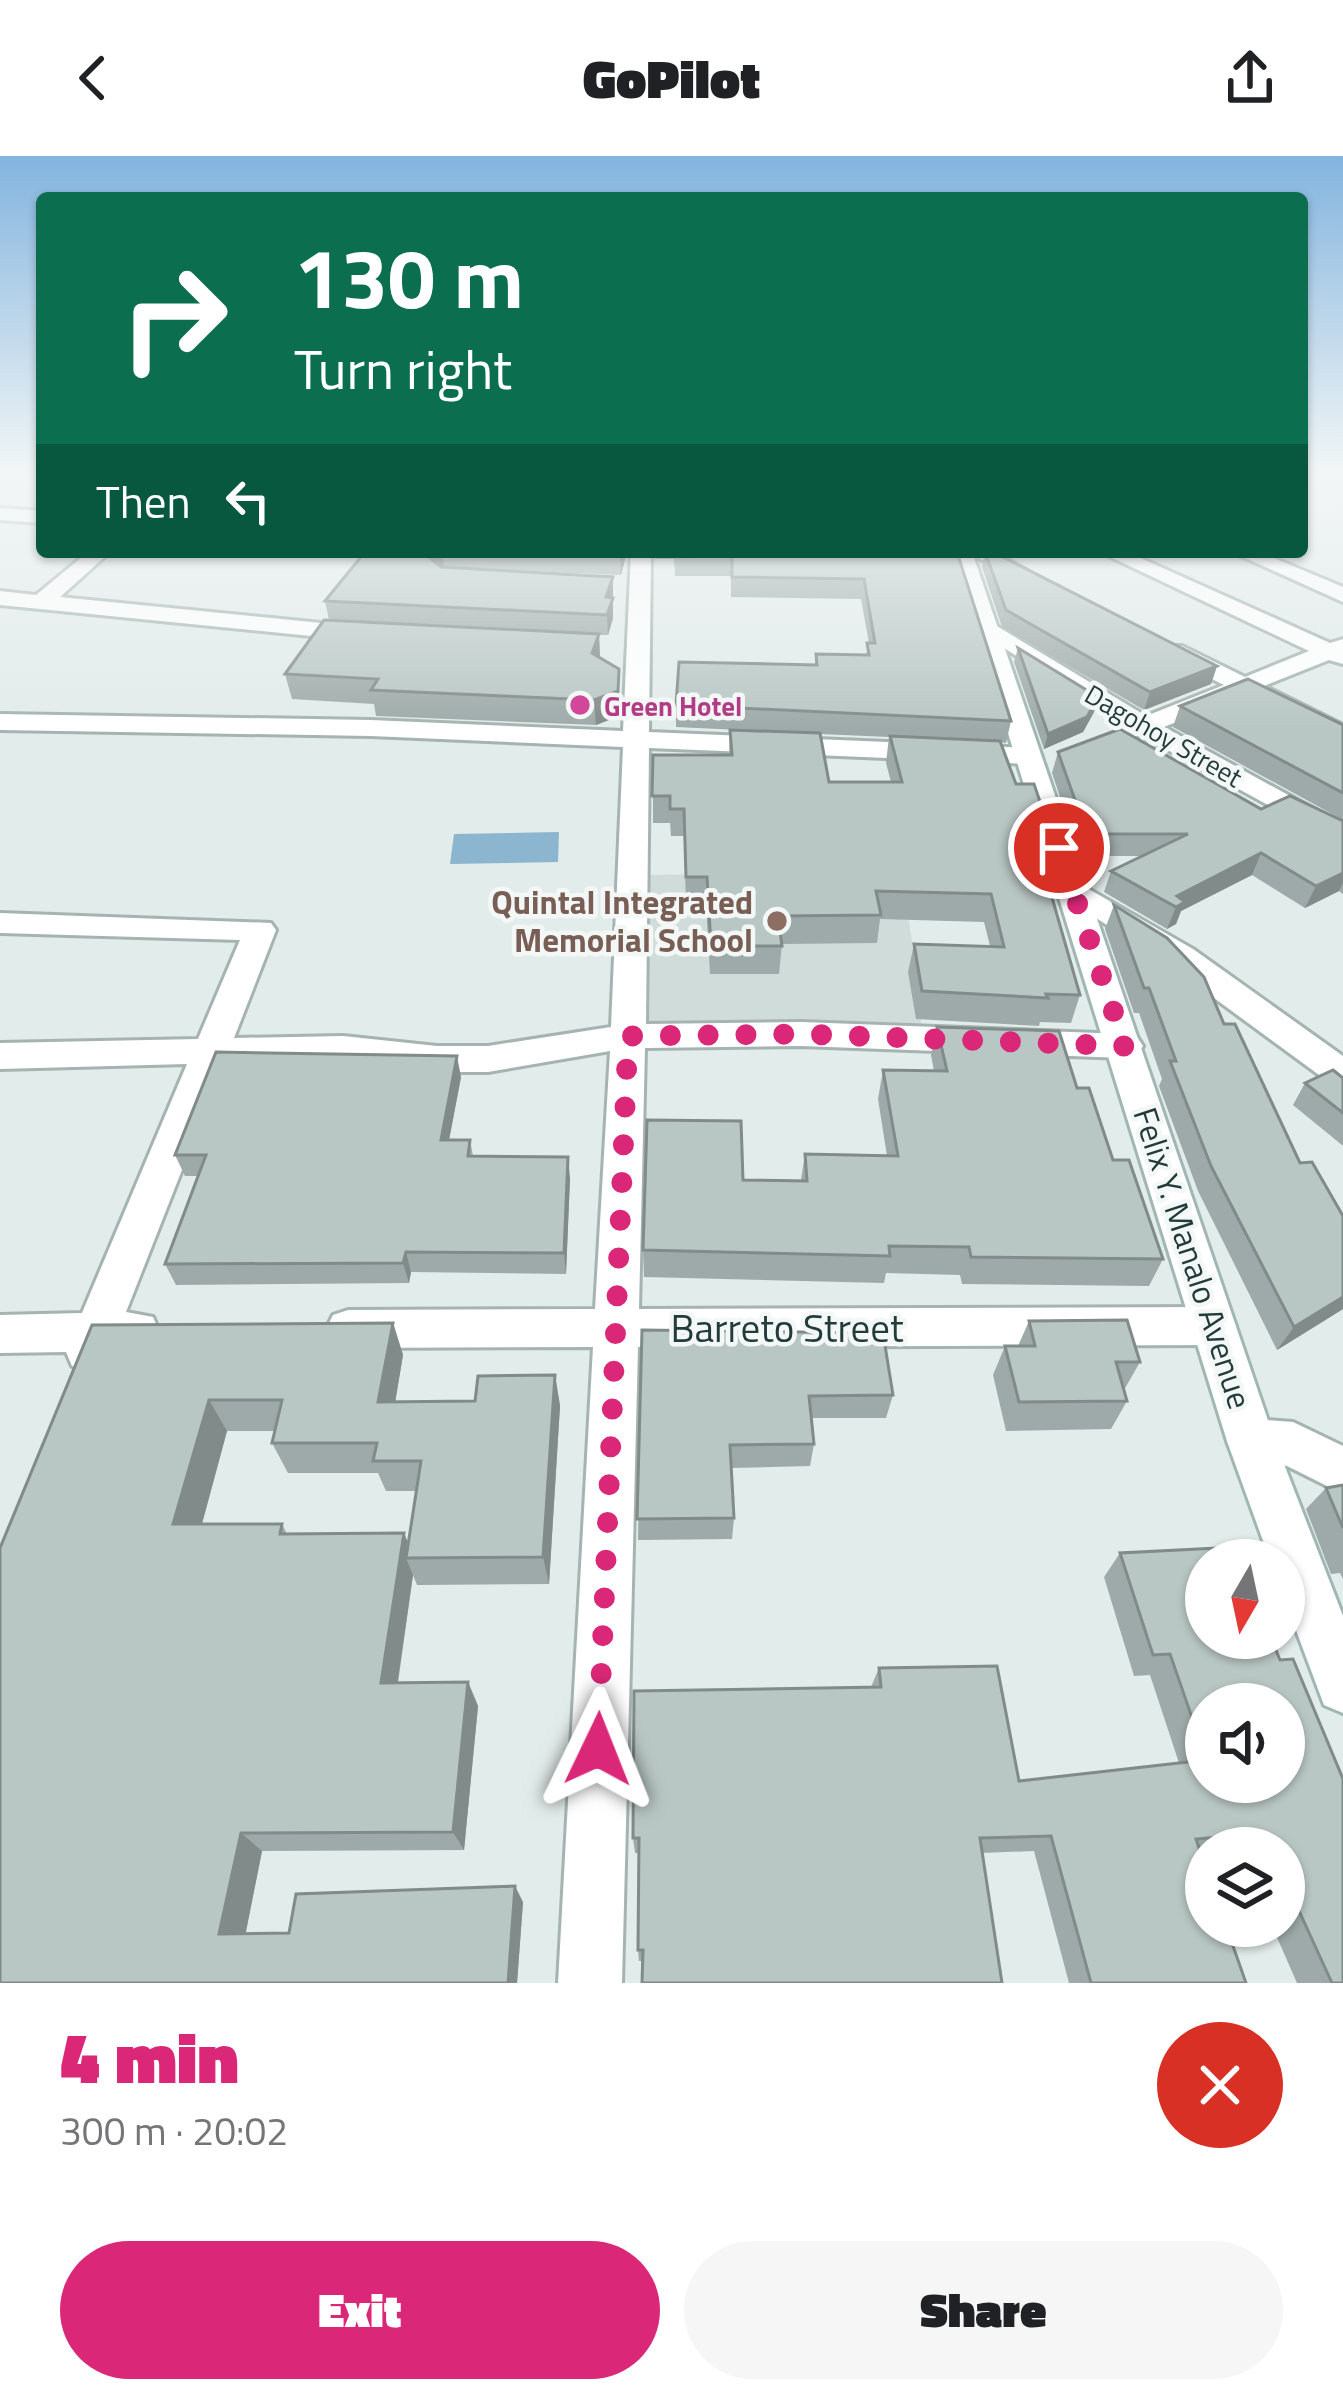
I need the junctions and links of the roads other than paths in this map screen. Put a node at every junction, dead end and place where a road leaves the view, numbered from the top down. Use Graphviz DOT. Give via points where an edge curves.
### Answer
graph roads {
  1 [pos="91,559"];
  2 [pos="964,559"];
  3 [pos="992,559"];
  4 [pos="1127,559"];
  5 [pos="1259,559"];
  6 [pos="634,575"];
  7 [pos="1060,594"];
  8 [pos="1343,595"];
  9 [pos="0,598"];
  10 [pos="329,599"];
  11 [pos="41,602"];
  12 [pos="987,629"];
  13 [pos="303,631"];
  14 [pos="393,635"];
  15 [pos="1143,635"];
  16 [pos="1338,652"];
  17 [pos="1247,687"];
  18 [pos="0,722"];
  19 [pos="1144,726"];
  20 [pos="1343,735"];
  21 [pos="636,743"];
  22 [pos="1099,743"];
  23 [pos="1038,762"];
  24 [pos="1343,836"];
  25 [pos="1073,889"];
  26 [pos="0,923"];
  27 [pos="628,1036"];
  28 [pos="1125,1046"];
  29 [pos="209,1053"];
  30 [pos="0,1056"];
  31 [pos="1343,1074"];
  32 [pos="1214,1326"];
  33 [pos="613,1327"];
  34 [pos="190,1330"];
  35 [pos="307,1330"];
  36 [pos="96,1331"];
  37 [pos="0,1334"];
  38 [pos="70,1397"];
  39 [pos="1252,1441"];
  40 [pos="1343,1471"];
  41 [pos="1343,1686"];
  42 [pos="590,1983"];
  1 -- 11 [label="street"];
  2 -- 12 [label="street, Felix Y. Manalo Avenue"];
  3 -- 7 [label="street"];
  4 -- 16 [label="street"];
  5 -- 8 [label="street"];
  6 -- 21 [label="street"];
  9 -- 11 [label="street"];
  10 -- 13 [label="street"];
  11 -- 13 [label="street"];
  12 -- 19 [label="street, Dagohoy Street"];
  12 -- 23 [label="street, Felix Y. Manalo Avenue"];
  13 -- 14 [label="street"];
  15 -- 17 [label="street"];
  16 -- 17 [label="street"];
  17 -- 19 [label="street"];
  17 -- 20 [label="street"];
  18 -- 21 [label="street" via="371,728"];
  19 -- 22 [label="street"];
  19 -- 24 [label="street, Dagohoy Street"];
  21 -- 23 [label="street"];
  21 -- 27 [label="street"];
  23 -- 25 [label="street, Felix Y. Manalo Avenue"];
  25 -- 28 [label="street, Felix Y. Manalo Avenue"];
  25 -- 31 [label="street"];
  26 -- 29 [label="street" via="260,930"];
  27 -- 28 [label="street"];
  27 -- 29 [label="street" via="488,1058 344,1048"];
  27 -- 33 [label="street"];
  28 -- 32 [label="street, Felix Y. Manalo Avenue"];
  29 -- 30 [label="street"];
  29 -- 36 [label="street"];
  32 -- 33 [label="street, Barreto Street"];
  32 -- 39 [label="street, Felix Y. Manalo Avenue"];
  33 -- 35 [label="street, Barreto Street"];
  33 -- 42 [label="street"];
  34 -- 36 [label="street"];
  36 -- 37 [label="street"];
  36 -- 38 [label="street"];
  39 -- 40 [label="street" via="1293,1444"];
  39 -- 41 [label="street, Felix Y. Manalo Avenue"];
}
